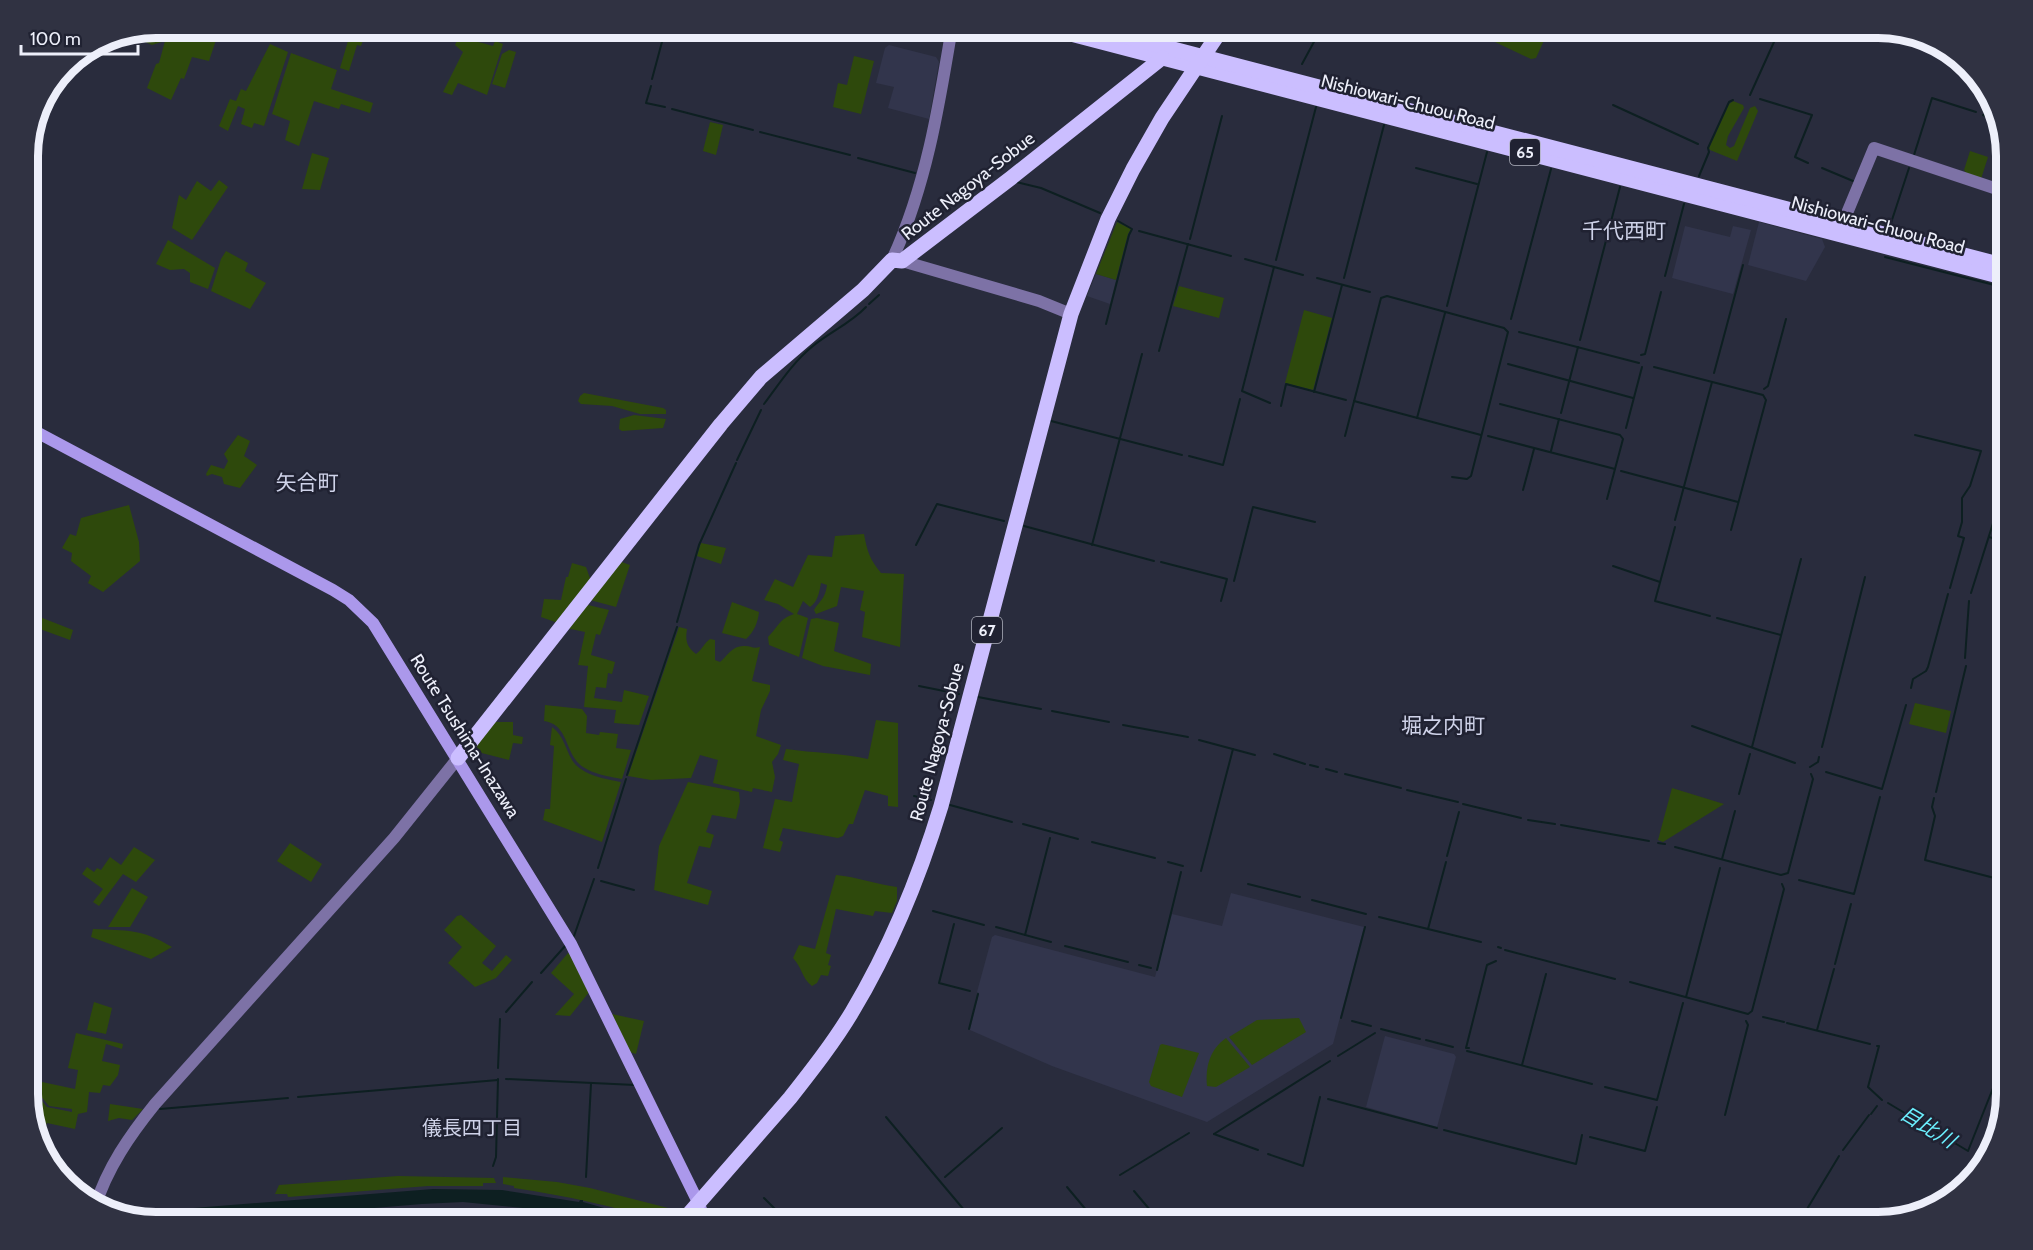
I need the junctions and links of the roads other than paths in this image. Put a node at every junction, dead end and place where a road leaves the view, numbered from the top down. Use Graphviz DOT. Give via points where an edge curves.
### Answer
graph roads {
  1 [pos="949,38"];
  2 [pos="1086,38"];
  3 [pos="1124,38"];
  4 [pos="1216,38"];
  5 [pos="1162,58"];
  6 [pos="1200,62"];
  7 [pos="1995,188"];
  8 [pos="1841,229"];
  9 [pos="897,260"];
  10 [pos="1995,264"];
  11 [pos="1995,275"];
  12 [pos="1071,314"];
  13 [pos="38,433"];
  14 [pos="458,758"];
  15 [pos="98,1198"];
  16 [pos="699,1204"];
  17 [pos="691,1212"];
  18 [pos="702,1212"];
  1 -- 9 [label="street" via="926,164"];
  2 -- 5 [label="main road, Nishiowari-Chuou Road / 65"];
  3 -- 6 [label="main road, Nishiowari-Chuou Road / 65"];
  4 -- 6 [label="main road, Route Nagoya-Sobue / 67"];
  5 -- 6 [label="main road, Nishiowari-Chuou Road / 65"];
  5 -- 9 [label="main road, Route Nagoya-Sobue" via="1011,178"];
  6 -- 8 [label="main road, Nishiowari-Chuou Road / 65"];
  6 -- 12 [label="main road, Route Nagoya-Sobue / 67" via="1133,169"];
  7 -- 8 [label="street" via="1874,148"];
  8 -- 10 [label="main road, Nishiowari-Chuou Road / 65"];
  8 -- 11 [label="main road, Nishiowari-Chuou Road / 65"];
  9 -- 12 [label="street"];
  9 -- 14 [label="main road, Route Nagoya-Sobue" via="761,377"];
  12 -- 16 [label="main road, Route Nagoya-Sobue / 67" via="941,806 901,918 879,965 826,1051"];
  13 -- 14 [label="main road, Route Tsushima-Inazawa" via="349,600 373,623"];
  14 -- 15 [label="street" via="388,845 155,1104 133,1131"];
  14 -- 16 [label="main road, Route Tsushima-Inazawa" via="571,944"];
  16 -- 17 [label="main road, Route Nagoya-Sobue / 67"];
  16 -- 18 [label="main road, Route Tsushima-Inazawa"];
}
